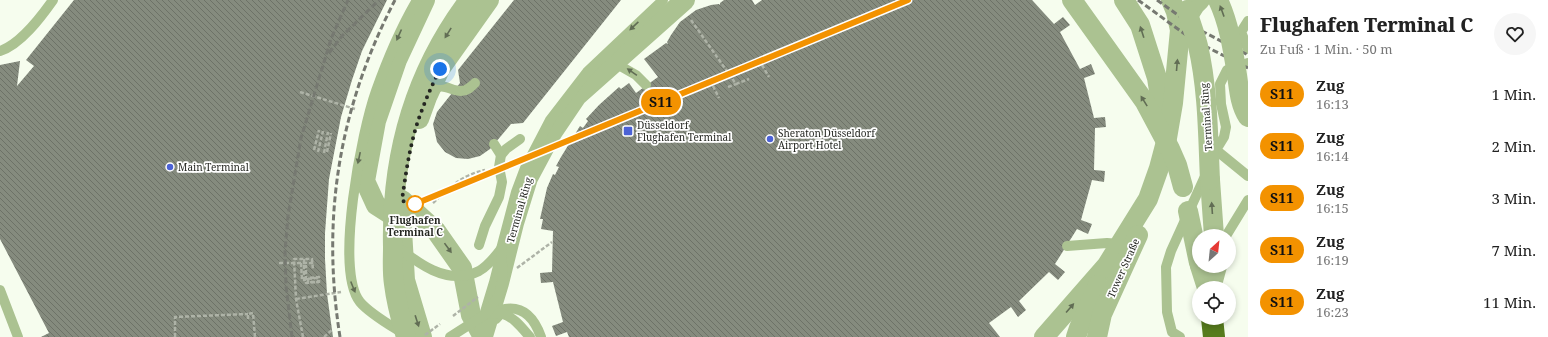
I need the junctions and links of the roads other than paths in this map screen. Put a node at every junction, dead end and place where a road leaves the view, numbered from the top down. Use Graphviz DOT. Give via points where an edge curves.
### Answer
graph roads {
  1 [pos="53,0"];
  2 [pos="417,0"];
  3 [pos="424,0"];
  4 [pos="469,0"];
  5 [pos="489,0"];
  6 [pos="663,0"];
  7 [pos="1072,0"];
  8 [pos="1124,0"];
  9 [pos="1171,0"];
  10 [pos="1182,0"];
  11 [pos="1200,0"];
  12 [pos="1218,0"];
  13 [pos="686,8"];
  14 [pos="1248,21"];
  15 [pos="1180,30"];
  16 [pos="1248,50"];
  17 [pos="0,51"];
  18 [pos="615,63"];
  19 [pos="1248,63"];
  20 [pos="475,83"];
  21 [pos="646,85"];
  22 [pos="427,97"];
  23 [pos="1248,117"];
  24 [pos="1167,138"];
  25 [pos="520,139"];
  26 [pos="494,144"];
  27 [pos="1216,150"];
  28 [pos="501,155"];
  29 [pos="1248,176"];
  30 [pos="1148,199"];
  31 [pos="1248,200"];
  32 [pos="410,218"];
  33 [pos="1214,229"];
  34 [pos="1230,229"];
  35 [pos="1192,230"];
  36 [pos="393,242"];
  37 [pos="1120,244"];
  38 [pos="479,245"];
  39 [pos="1067,246"];
  40 [pos="501,250"];
  41 [pos="1107,265"];
  42 [pos="0,290"];
  43 [pos="486,314"];
  44 [pos="1213,325"];
  45 [pos="1219,325"];
  46 [pos="411,336"];
  47 [pos="483,336"];
  48 [pos="18,337"];
  49 [pos="450,337"];
  50 [pos="530,337"];
  51 [pos="541,337"];
  52 [pos="1044,337"];
  53 [pos="1076,337"];
  54 [pos="1097,337"];
  55 [pos="1180,337"];
  56 [pos="1214,337"];
  57 [pos="1222,337"];
  1 -- 17 [label="lane" via="25,34 7,49"];
  2 -- 46 [label="lane, one-way, bridge" via="391,52 366,126 358,164 349,245 351,282 360,301 378,316"];
  3 -- 32 [label="street" via="397,60 376,121 365,181 376,205"];
  4 -- 36 [label="street, one-way, bridge" via="437,50 412,107 404,134 395,189"];
  5 -- 22 [label="street" via="440,69"];
  6 -- 40 [label="lane, one-way, bridge" via="587,72 550,120 525,168"];
  35 -- 7 [label="street, one-way, bridge" via="1183,187 1170,148 1145,102"];
  24 -- 8 [label="street, one-way" via="1157,78 1140,25"];
  9 -- 15 [label="street"];
  33 -- 10 [label="street, Terminal Ring, one-way, bridge" via="1202,70 1198,45"];
  11 -- 15 [label="street" via="1184,20"];
  23 -- 12 [label="street, one-way, bridge" via="1241,99 1227,25"];
  13 -- 18 [label="street, Terminal Ring"];
  14 -- 16 [label="lane" via="1241,32"];
  24 -- 15 [label="street, one-way"];
  21 -- 18 [label="lane, one-way" via="636,75"];
  18 -- 47 [label="street, Terminal Ring" via="577,96 552,133 528,178"];
  19 -- 27 [label="lane" via="1227,70 1220,84 1226,127 1224,137"];
  20 -- 22 [label="lane" via="460,91 445,86 438,87"];
  22 -- 32 [label="street" via="407,166 402,200"];
  24 -- 30 [label="street"];
  25 -- 28 [label="lane"];
  26 -- 28 [label="lane"];
  27 -- 29 [label="lane"];
  27 -- 55 [label="lane" via="1186,222 1171,250 1166,267 1167,312 1172,332"];
  28 -- 38 [label="lane" via="499,167 502,182 499,197"];
  30 -- 37 [label="street"];
  30 -- 54 [label="street, Tower Straße" via="1136,241 1102,314"];
  31 -- 34 [label="lane"];
  32 -- 46 [label="street, one-way" via="405,280"];
  32 -- 47 [label="street, one-way" via="436,231 462,268 471,315"];
  36 -- 40 [label="lane, bridge" via="414,260 433,271 454,275 468,275 479,271"];
  36 -- 46 [label="street, bridge" via="394,284"];
  37 -- 39 [label="lane"];
  37 -- 41 [label="street"];
  40 -- 43 [label="lane, bridge" via="502,284 499,295"];
  52 -- 41 [label="street, one-way"];
  41 -- 53 [label="street"];
  42 -- 48 [label="lane"];
  43 -- 49 [label="lane, bridge"];
  43 -- 50 [label="lane, bridge" via="510,317"];
  44 -- 56 [label="highway"];
  45 -- 57 [label="lane"];
  47 -- 51 [label="lane" via="504,309 513,308 522,311 536,323"];
}
